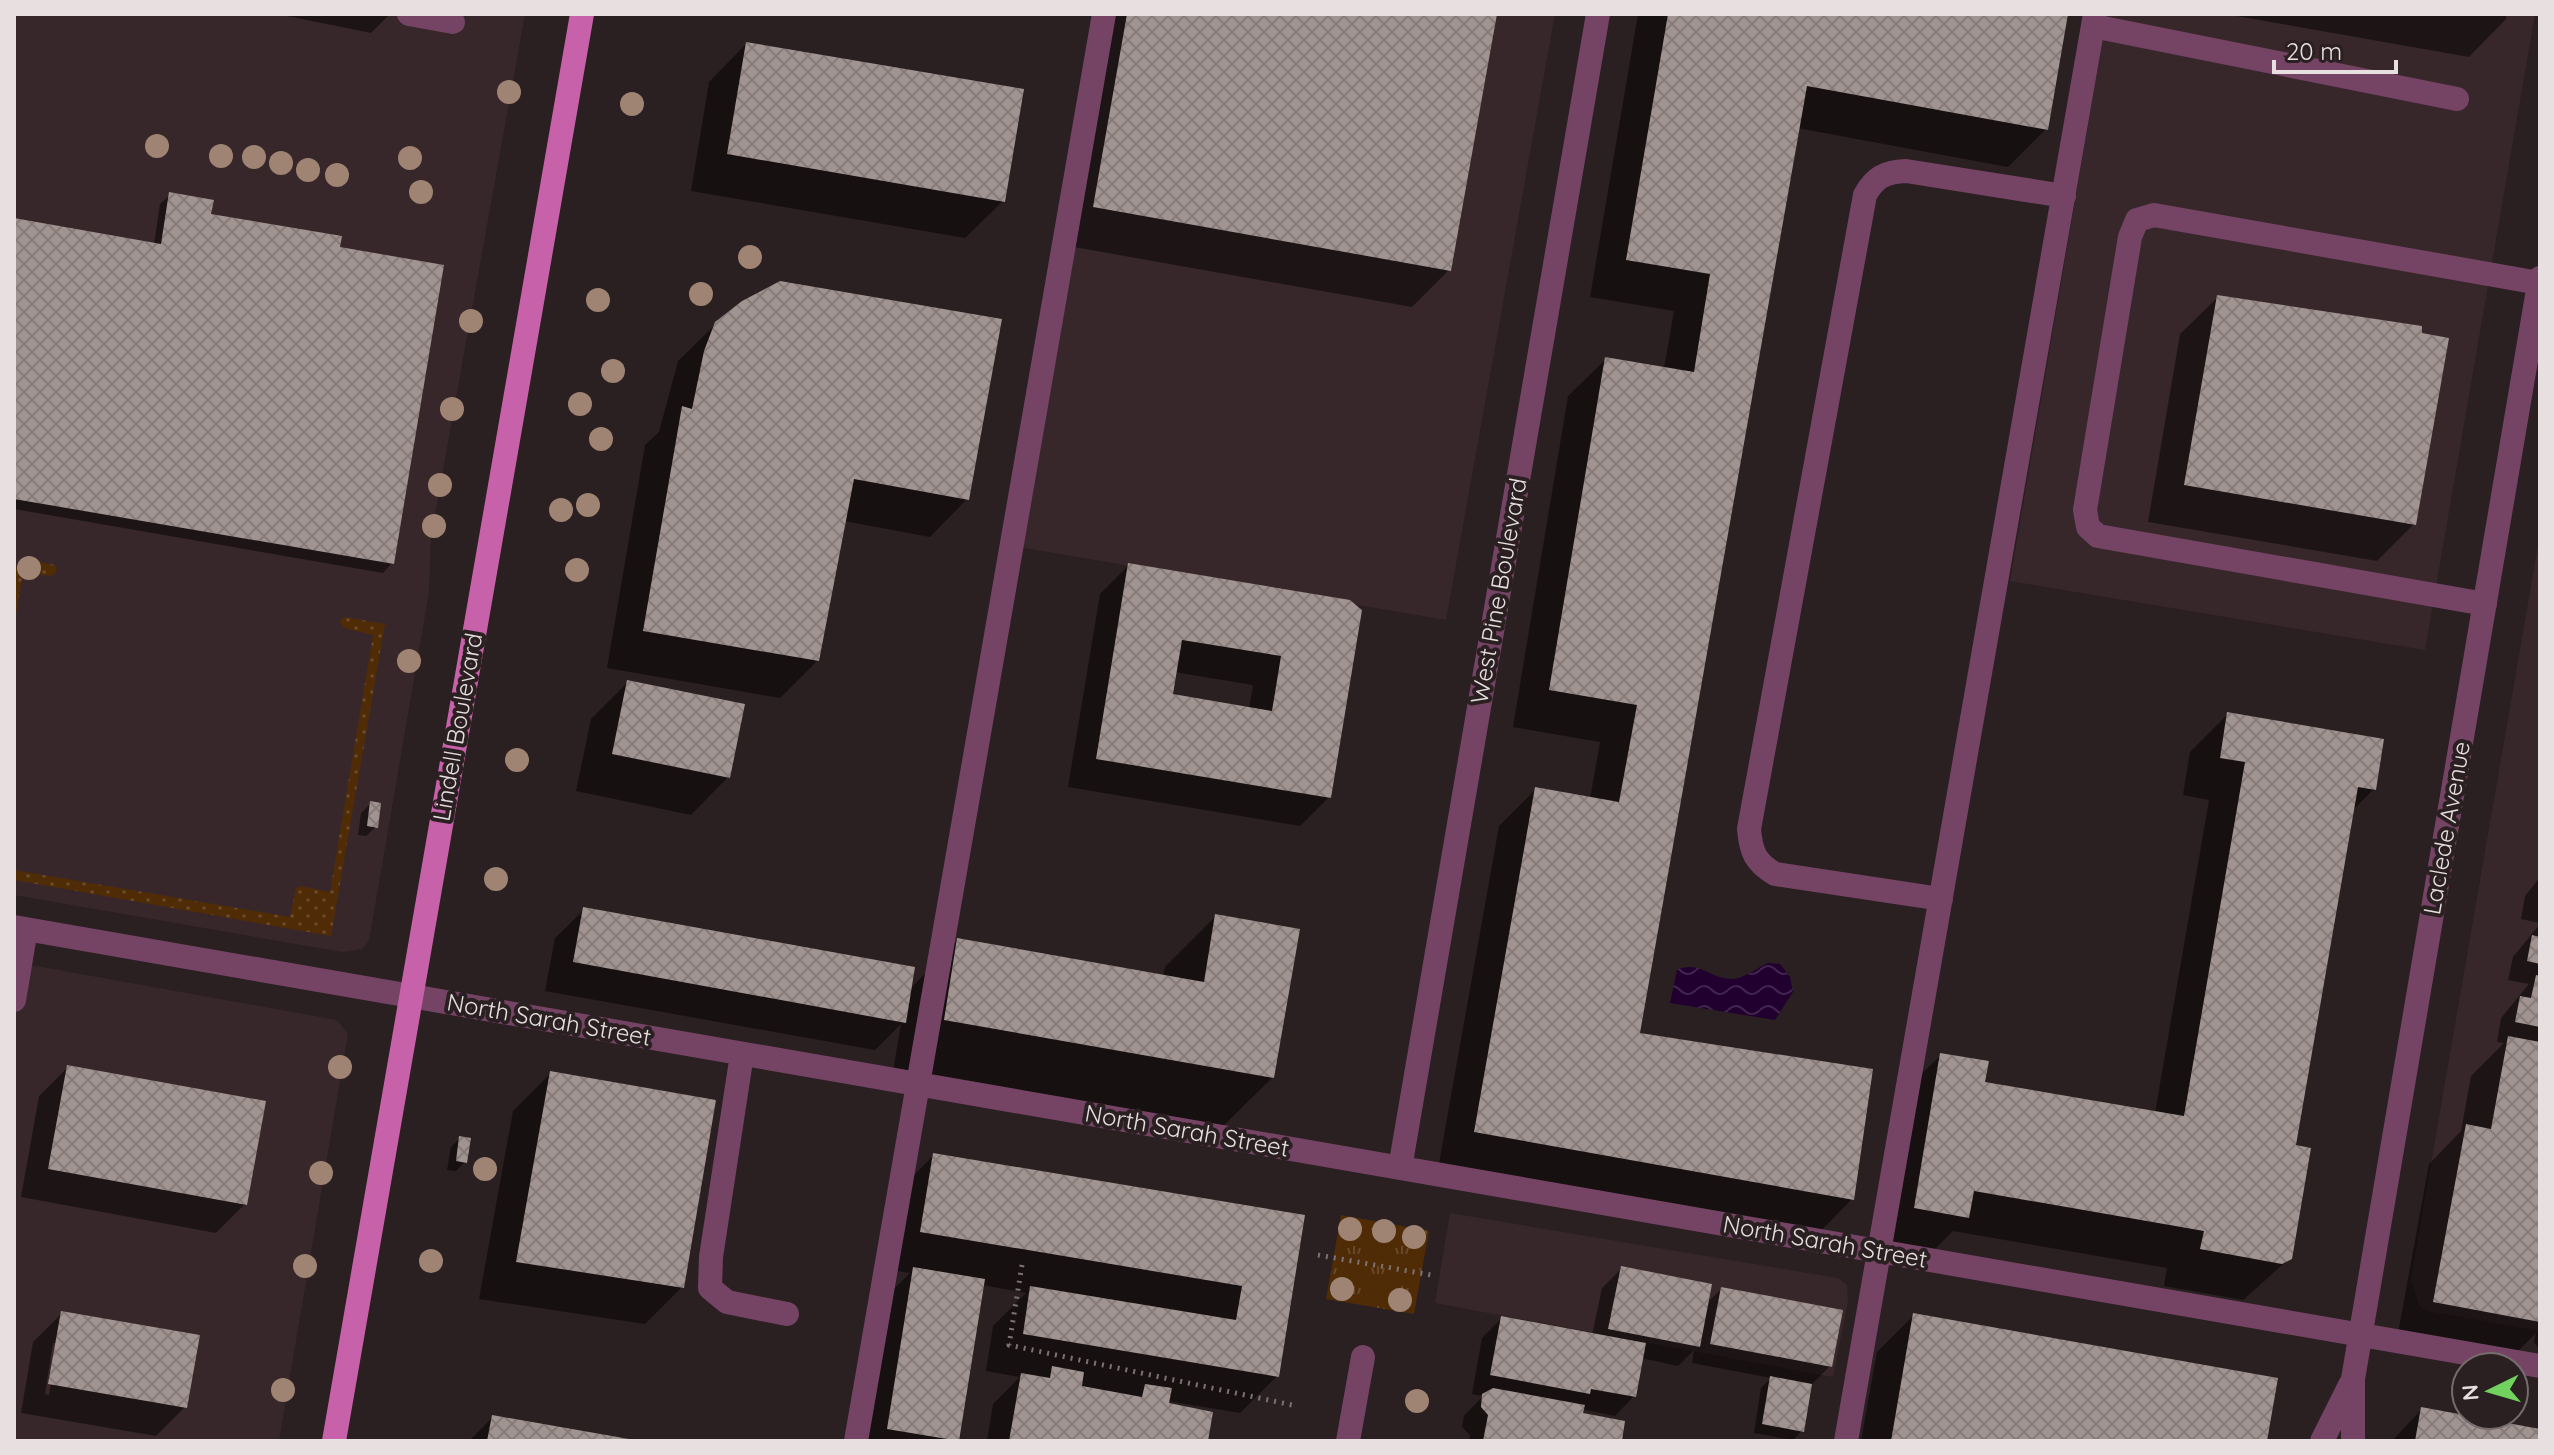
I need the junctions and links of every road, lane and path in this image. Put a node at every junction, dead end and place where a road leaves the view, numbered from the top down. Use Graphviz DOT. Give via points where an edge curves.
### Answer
graph roads {
  1 [pos="409,14"];
  2 [pos="582,14"];
  3 [pos="1104,14"];
  4 [pos="1598,14"];
  5 [pos="2094,20"];
  6 [pos="453,22"];
  7 [pos="2457,99"];
  8 [pos="2064,196"];
  9 [pos="2540,280"];
  10 [pos="2485,604"];
  11 [pos="1941,899"];
  12 [pos="20,928"];
  13 [pos="411,996"];
  14 [pos="14,1000"];
  15 [pos="742,1054"];
  16 [pos="917,1084"];
  17 [pos="1400,1168"];
  18 [pos="1879,1251"];
  19 [pos="1318,1255"];
  20 [pos="1022,1265"];
  21 [pos="1431,1275"];
  22 [pos="787,1314"];
  23 [pos="2360,1335"];
  24 [pos="1363,1357"];
  25 [pos="2540,1366"];
  26 [pos="2353,1379"];
  27 [pos="1292,1405"];
  28 [pos="334,1441"];
  29 [pos="856,1441"];
  30 [pos="1348,1441"];
  31 [pos="1846,1441"];
  32 [pos="2322,1441"];
  33 [pos="2353,1441"];
  1 -- 6 [label="street"];
  2 -- 13 [label="main road, Lindell Boulevard"];
  3 -- 16 [label="street"];
  4 -- 17 [label="street, West Pine Boulevard"];
  5 -- 7 [label="street"];
  5 -- 8 [label="street"];
  8 -- 11 [label="street"];
  8 -- 11 [label="street" via="1906,171 1886,172 1865,195 1749,829 1751,850 1775,874"];
  9 -- 10 [label="street, Laclede Avenue"];
  9 -- 10 [label="street" via="2154,215 2137,220 2130,237 2085,510 2088,527 2098,536"];
  10 -- 23 [label="street, Laclede Avenue"];
  11 -- 18 [label="street"];
  12 -- 13 [label="street, North Sarah Street"];
  12 -- 14 [label="street"];
  13 -- 15 [label="street, North Sarah Street"];
  13 -- 28 [label="main road, Lindell Boulevard"];
  15 -- 16 [label="street, North Sarah Street"];
  15 -- 22 [label="street" via="710,1288 727,1302"];
  16 -- 17 [label="street, North Sarah Street"];
  16 -- 29 [label="street"];
  17 -- 18 [label="street, North Sarah Street"];
  18 -- 23 [label="street, North Sarah Street"];
  18 -- 31 [label="street"];
  19 -- 21 [label="path"];
  20 -- 27 [label="path" via="1009,1345"];
  23 -- 25 [label="street, North Sarah Street"];
  23 -- 26 [label="street, Laclede Avenue"];
  24 -- 30 [label="street"];
  26 -- 32 [label="street, Laclede Avenue"];
  26 -- 33 [label="street, Laclede Avenue"];
}
